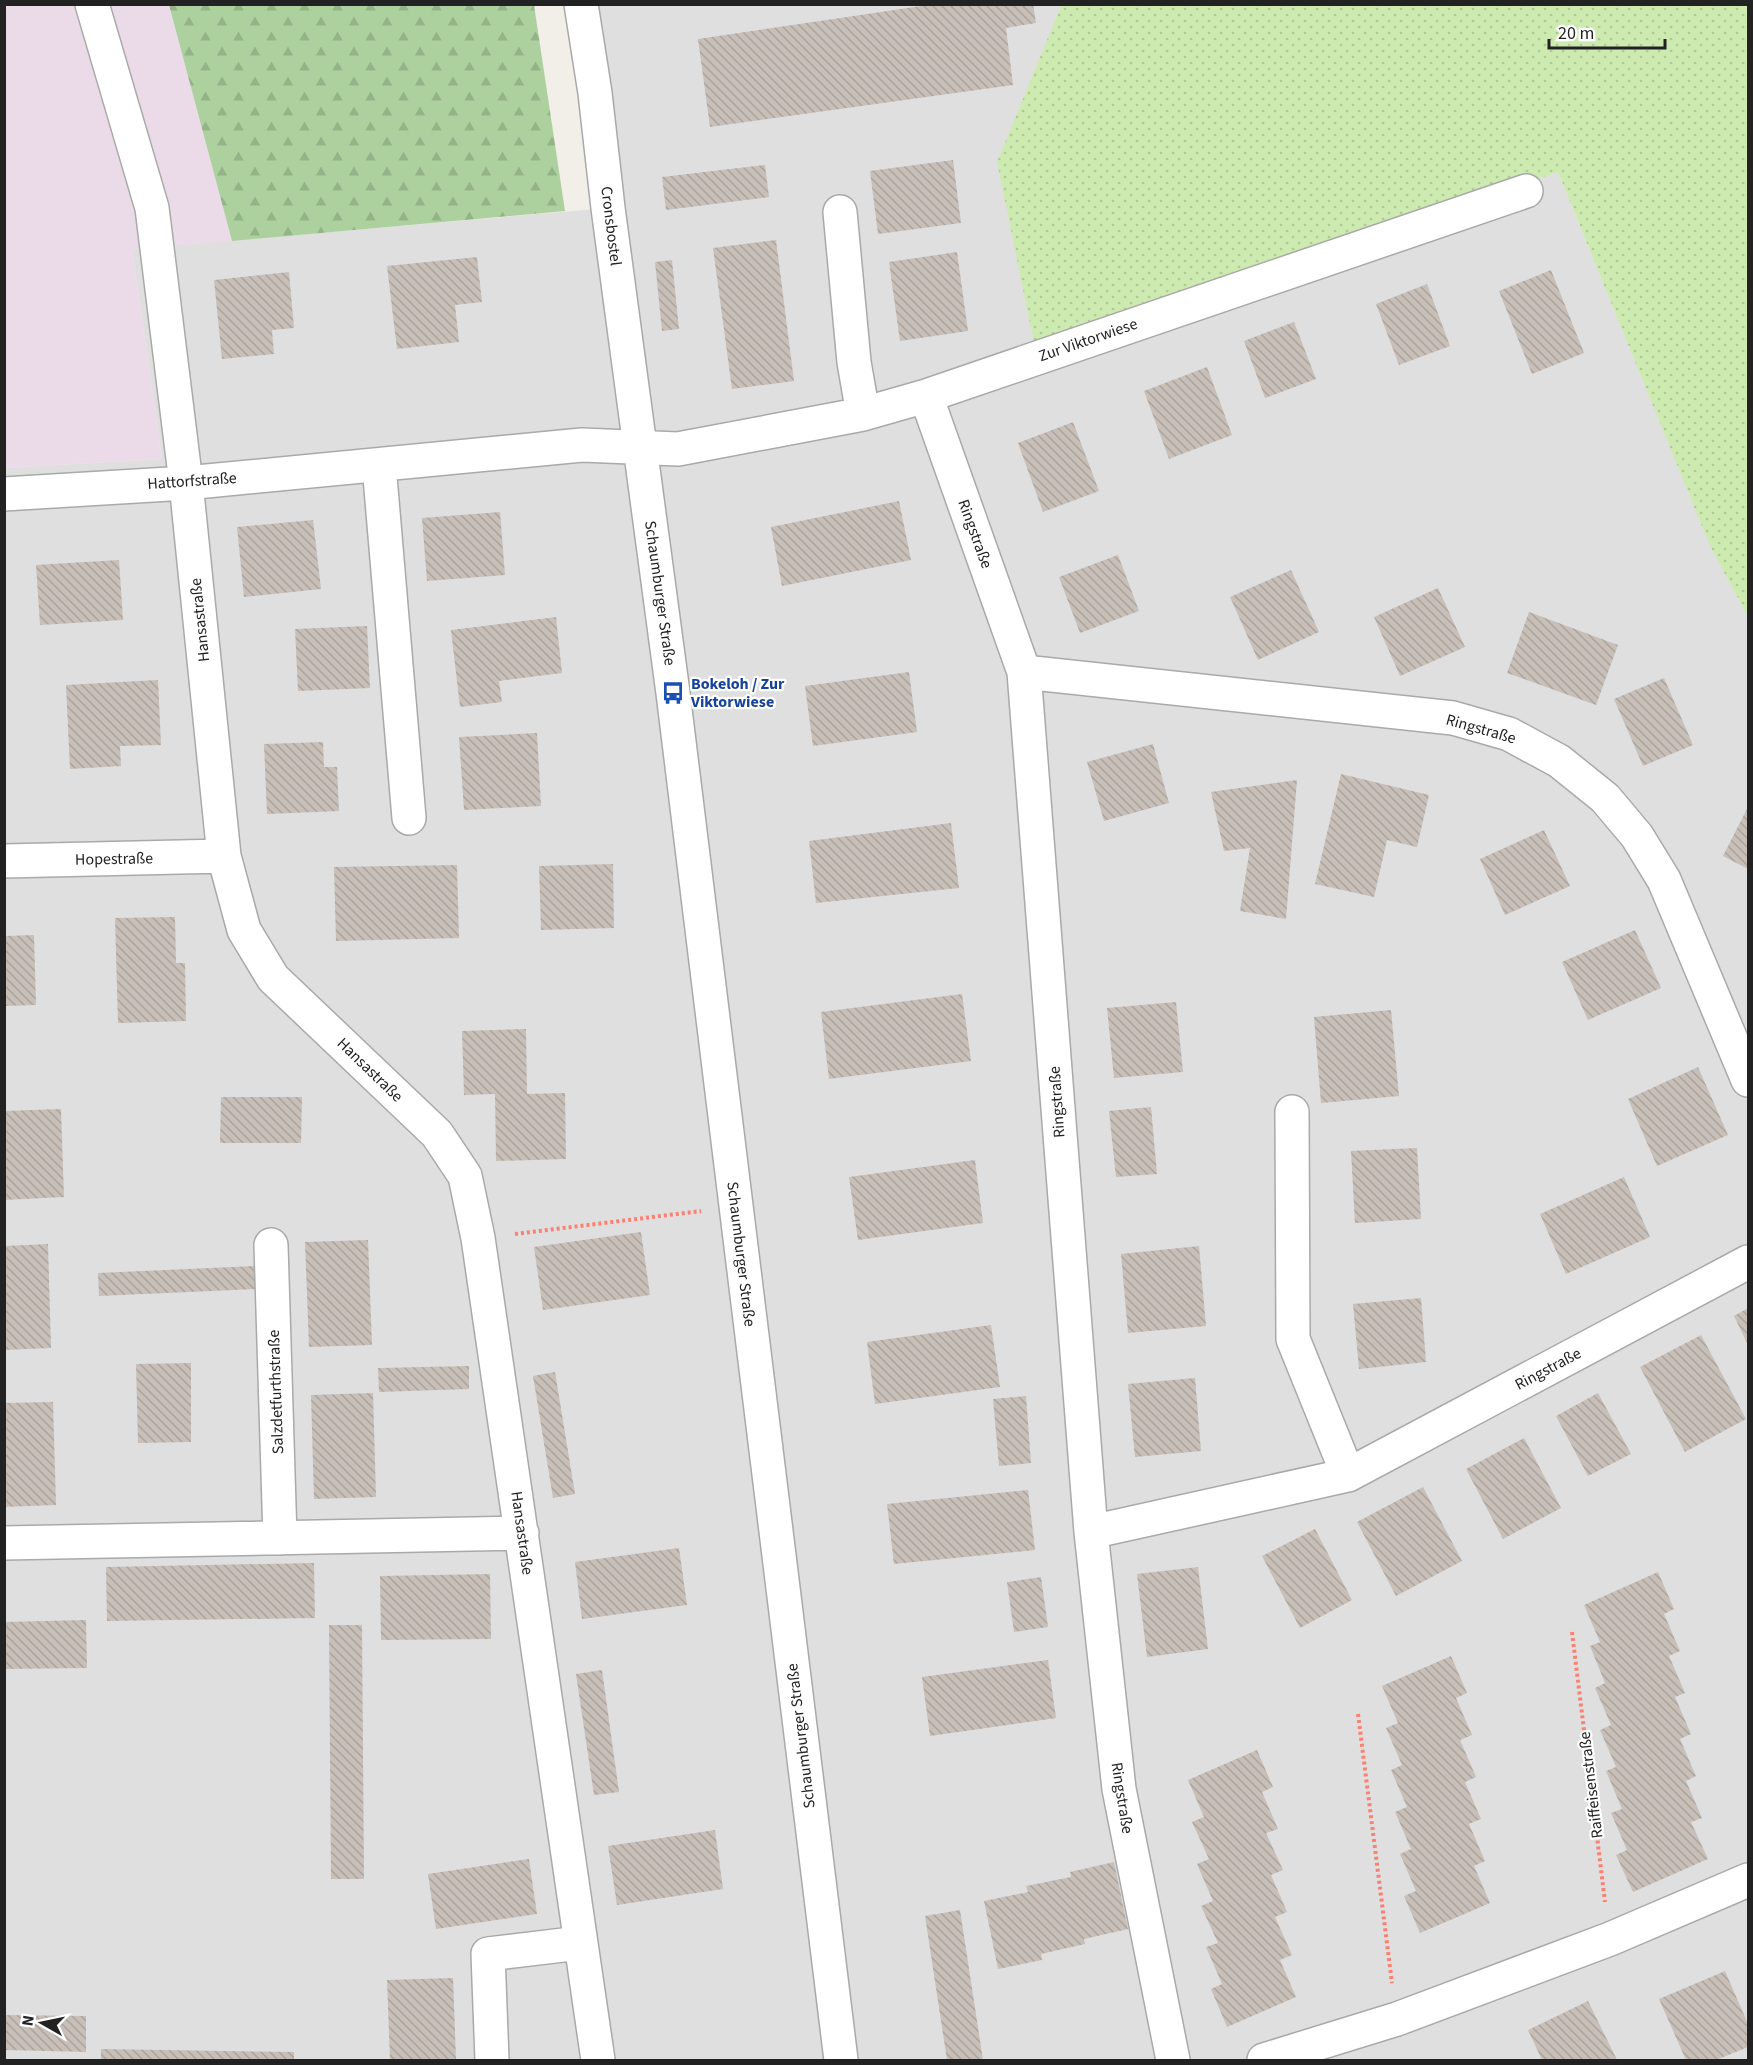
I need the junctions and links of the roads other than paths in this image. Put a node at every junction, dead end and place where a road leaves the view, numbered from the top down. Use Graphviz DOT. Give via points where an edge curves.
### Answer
graph roads {
  1 [pos="92,4"];
  2 [pos="581,4"];
  3 [pos="1526,191"];
  4 [pos="840,212"];
  5 [pos="926,396"];
  6 [pos="863,414"];
  7 [pos="640,447"];
  8 [pos="380,465"];
  9 [pos="186,483"];
  10 [pos="4,494"];
  11 [pos="1024,672"];
  12 [pos="409,818"];
  13 [pos="224,856"];
  14 [pos="4,861"];
  15 [pos="1749,1080"];
  16 [pos="1292,1112"];
  17 [pos="271,1245"];
  18 [pos="1749,1262"];
  19 [pos="1348,1475"];
  20 [pos="1091,1532"];
  21 [pos="522,1533"];
  22 [pos="280,1538"];
  23 [pos="4,1543"];
  24 [pos="1749,1880"];
  25 [pos="580,1943"];
  26 [pos="492,2061"];
  27 [pos="598,2061"];
  28 [pos="841,2061"];
  29 [pos="1173,2061"];
  30 [pos="1264,2061"];
  1 -- 9 [label="street, Hansastraße" via="152,208"];
  2 -- 7 [label="street, Cronsbostel"];
  3 -- 5 [label="street, Zur Viktorwiese"];
  4 -- 6 [label="street" via="854,362"];
  5 -- 6 [label="street, Zur Viktorwiese"];
  5 -- 11 [label="street, Ringstraße"];
  6 -- 7 [label="street, Zur Viktorwiese" via="678,449"];
  7 -- 8 [label="street, Hattorfstraße" via="582,445"];
  7 -- 28 [label="street, Schaumburger Straße"];
  8 -- 9 [label="street, Hattorfstraße"];
  8 -- 12 [label="street"];
  9 -- 10 [label="street, Hattorfstraße"];
  9 -- 13 [label="street, Hansastraße"];
  11 -- 15 [label="street, Ringstraße" via="1454,718 1509,734 1559,761 1605,798 1637,836 1664,880"];
  11 -- 20 [label="street, Ringstraße"];
  13 -- 14 [label="street, Hopestraße"];
  13 -- 21 [label="street, Hansastraße" via="244,930 273,978 437,1134 465,1176 478,1238"];
  16 -- 19 [label="street" via="1293,1339"];
  17 -- 22 [label="street, Salzdetfurthstraße"];
  18 -- 19 [label="street, Ringstraße"];
  19 -- 20 [label="street, Ringstraße"];
  20 -- 29 [label="street, Ringstraße" via="1119,1789"];
  21 -- 22 [label="street"];
  21 -- 25 [label="street, Hansastraße"];
  22 -- 23 [label="street"];
  24 -- 30 [label="street" via="1610,1939 1396,2019"];
  25 -- 26 [label="street" via="488,1954"];
  25 -- 27 [label="street, Hansastraße"];
}
